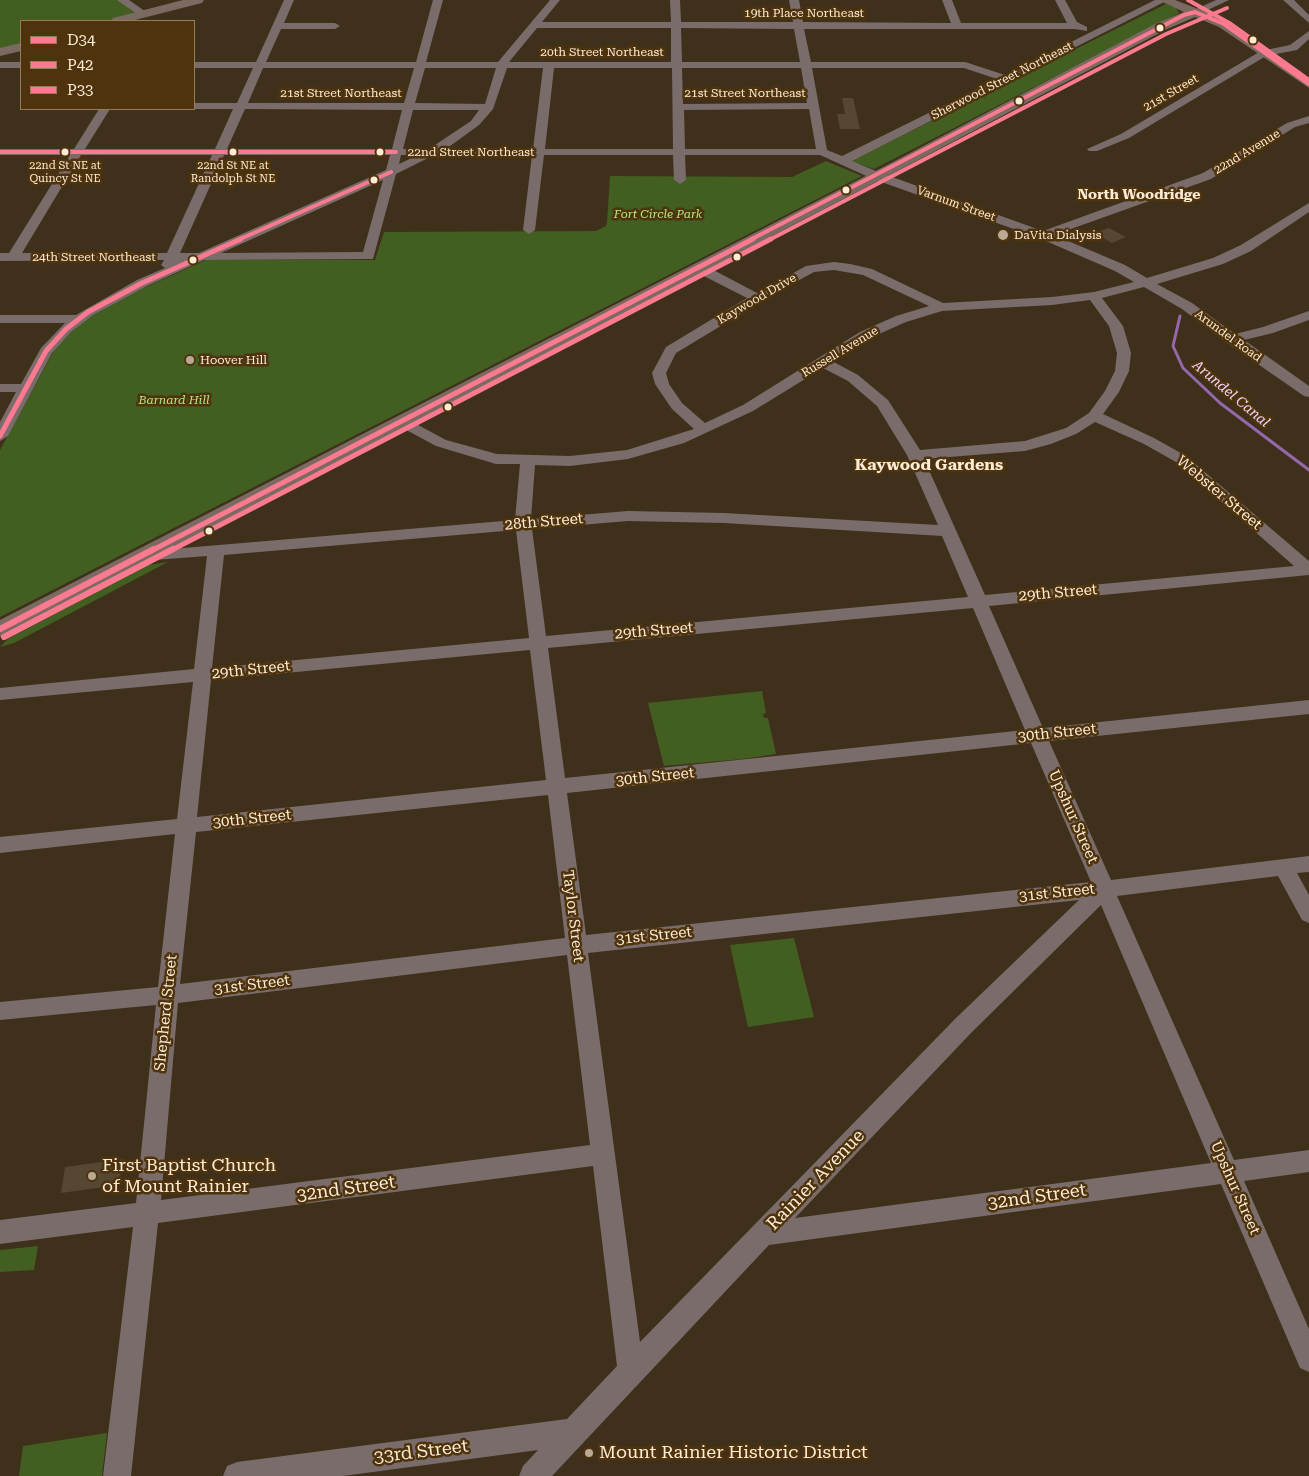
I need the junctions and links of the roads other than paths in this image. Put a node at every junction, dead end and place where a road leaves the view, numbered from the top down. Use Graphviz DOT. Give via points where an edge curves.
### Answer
graph roads {
  1 [pos="122,0"];
  2 [pos="198,0"];
  3 [pos="289,0"];
  4 [pos="438,0"];
  5 [pos="555,0"];
  6 [pos="675,0"];
  7 [pos="794,0"];
  8 [pos="947,0"];
  9 [pos="1060,0"];
  10 [pos="1163,0"];
  11 [pos="1288,0"];
  12 [pos="1222,1"];
  13 [pos="1305,11"];
  14 [pos="1195,12"];
  15 [pos="149,18"];
  16 [pos="128,20"];
  17 [pos="1309,20"];
  18 [pos="534,25"];
  19 [pos="276,26"];
  20 [pos="335,26"];
  21 [pos="676,26"];
  22 [pos="799,26"];
  23 [pos="956,26"];
  24 [pos="1075,26"];
  25 [pos="1162,26"];
  26 [pos="1222,26"];
  27 [pos="1096,34"];
  28 [pos="1309,35"];
  29 [pos="20,48"];
  30 [pos="1263,54"];
  31 [pos="0,62"];
  32 [pos="20,65"];
  33 [pos="195,65"];
  34 [pos="259,65"];
  35 [pos="420,65"];
  36 [pos="503,65"];
  37 [pos="549,65"];
  38 [pos="677,65"];
  39 [pos="806,65"];
  40 [pos="1007,78"];
  41 [pos="1309,84"];
  42 [pos="1309,91"];
  43 [pos="195,106"];
  44 [pos="240,106"];
  45 [pos="409,106"];
  46 [pos="813,106"];
  47 [pos="489,107"];
  48 [pos="678,107"];
  49 [pos="103,110"];
  50 [pos="1309,119"];
  51 [pos="1093,149"];
  52 [pos="0,152"];
  53 [pos="77,152"];
  54 [pos="219,152"];
  55 [pos="396,152"];
  56 [pos="432,152"];
  57 [pos="539,152"];
  58 [pos="679,152"];
  59 [pos="822,152"];
  60 [pos="842,161"];
  61 [pos="391,172"];
  62 [pos="878,176"];
  63 [pos="680,180"];
  64 [pos="1309,206"];
  65 [pos="530,230"];
  66 [pos="1043,235"];
  67 [pos="172,256"];
  68 [pos="200,256"];
  69 [pos="7,257"];
  70 [pos="705,265"];
  71 [pos="164,273"];
  72 [pos="1144,282"];
  73 [pos="762,295"];
  74 [pos="1094,296"];
  75 [pos="941,307"];
  76 [pos="1309,315"];
  77 [pos="0,319"];
  78 [pos="78,319"];
  79 [pos="1231,339"];
  80 [pos="821,361"];
  81 [pos="0,388"];
  82 [pos="25,388"];
  83 [pos="1309,393"];
  84 [pos="1094,416"];
  85 [pos="402,422"];
  86 [pos="704,430"];
  87 [pos="0,436"];
  88 [pos="915,455"];
  89 [pos="528,461"];
  90 [pos="523,524"];
  91 [pos="948,531"];
  92 [pos="216,550"];
  93 [pos="142,556"];
  94 [pos="1309,570"];
  95 [pos="978,600"];
  96 [pos="0,629"];
  97 [pos="538,642"];
  98 [pos="201,674"];
  99 [pos="0,694"];
  100 [pos="1309,707"];
  101 [pos="1037,735"];
  102 [pos="556,788"];
  103 [pos="185,826"];
  104 [pos="0,846"];
  105 [pos="1309,864"];
  106 [pos="1282,866"];
  107 [pos="1104,889"];
  108 [pos="1309,914"];
  109 [pos="576,945"];
  110 [pos="168,995"];
  111 [pos="0,1011"];
  112 [pos="603,1154"];
  113 [pos="1309,1161"];
  114 [pos="1227,1171"];
  115 [pos="146,1215"];
  116 [pos="0,1232"];
  117 [pos="764,1234"];
  118 [pos="1309,1359"];
  119 [pos="631,1371"];
  120 [pos="574,1432"];
  121 [pos="117,1476"];
  122 [pos="237,1476"];
  123 [pos="534,1476"];
  1 -- 15 [label="street"];
  2 -- 15 [label="main road" via="160,10"];
  3 -- 19 [label="street"];
  4 -- 35 [label="street"];
  5 -- 18 [label="street"];
  6 -- 21 [label="street"];
  7 -- 22 [label="street"];
  8 -- 23 [label="street"];
  9 -- 24 [label="street"];
  10 -- 14 [label="main road"];
  10 -- 27 [label="street, Sherwood Street Northeast"];
  11 -- 13 [label="street"];
  12 -- 14 [label="street"];
  12 -- 26 [label="main road" via="1218,16"];
  13 -- 17 [label="street"];
  14 -- 25 [label="main road"];
  14 -- 26 [label="main road"];
  15 -- 16 [label="main road"];
  18 -- 21 [label="street, 19th Place Northeast"];
  18 -- 36 [label="street"];
  19 -- 20 [label="street"];
  19 -- 34 [label="street"];
  21 -- 22 [label="street, 19th Place Northeast"];
  21 -- 38 [label="street"];
  22 -- 23 [label="street, 19th Place Northeast"];
  22 -- 39 [label="street"];
  23 -- 24 [label="street, 19th Place Northeast"];
  24 -- 27 [label="street"];
  25 -- 26 [label="main road"];
  25 -- 62 [label="main road"];
  26 -- 30 [label="main road"];
  27 -- 40 [label="street, Sherwood Street Northeast"];
  28 -- 30 [label="street" via="1293,48"];
  29 -- 31 [label="main road"];
  30 -- 41 [label="main road"];
  30 -- 42 [label="main road"];
  30 -- 51 [label="street, 21st Street" via="1126,136"];
  31 -- 32 [label="street"];
  33 -- 34 [label="street, 20th Street Northeast"];
  34 -- 35 [label="street, 20th Street Northeast"];
  34 -- 44 [label="street"];
  35 -- 36 [label="street, 20th Street Northeast"];
  35 -- 45 [label="street"];
  36 -- 37 [label="street, 20th Street Northeast"];
  36 -- 47 [label="street"];
  37 -- 38 [label="street, 20th Street Northeast"];
  37 -- 57 [label="street"];
  38 -- 39 [label="street, 20th Street Northeast"];
  38 -- 48 [label="street"];
  39 -- 40 [label="street, 20th Street Northeast" via="965,65"];
  39 -- 46 [label="street"];
  40 -- 60 [label="street, Sherwood Street Northeast"];
  43 -- 44 [label="street, 21st Street Northeast"];
  44 -- 45 [label="street, 21st Street Northeast"];
  44 -- 54 [label="street"];
  45 -- 47 [label="street, 21st Street Northeast"];
  45 -- 55 [label="street"];
  46 -- 48 [label="street, 21st Street Northeast"];
  46 -- 59 [label="street"];
  47 -- 56 [label="street" via="475,123"];
  48 -- 58 [label="street"];
  49 -- 53 [label="street"];
  50 -- 66 [label="street, 22nd Avenue" via="1291,125 1206,176"];
  52 -- 53 [label="street, 22nd Street Northeast"];
  53 -- 54 [label="street, 22nd Street Northeast"];
  53 -- 69 [label="street"];
  54 -- 55 [label="street, 22nd Street Northeast"];
  54 -- 67 [label="street"];
  55 -- 56 [label="street, 22nd Street Northeast"];
  55 -- 61 [label="street"];
  56 -- 57 [label="street, 22nd Street Northeast"];
  56 -- 61 [label="street"];
  57 -- 58 [label="street, 22nd Street Northeast"];
  57 -- 65 [label="street"];
  58 -- 59 [label="street, 22nd Street Northeast"];
  58 -- 63 [label="street"];
  59 -- 60 [label="street, Varnum Street"];
  60 -- 62 [label="street, Varnum Street"];
  61 -- 68 [label="street"];
  61 -- 68 [label="street, 24th Street Northeast" via="368,256"];
  62 -- 66 [label="street, Varnum Street"];
  62 -- 70 [label="main road"];
  64 -- 72 [label="street, Russell Avenue" via="1246,248 1218,261"];
  66 -- 72 [label="street, Varnum Street" via="1120,268"];
  67 -- 68 [label="street, 24th Street Northeast"];
  67 -- 69 [label="street, 24th Street Northeast"];
  67 -- 71 [label="street"];
  68 -- 71 [label="street"];
  70 -- 73 [label="street"];
  70 -- 85 [label="main road"];
  71 -- 78 [label="street"];
  72 -- 74 [label="street, Russell Avenue"];
  72 -- 79 [label="street, Arundel Road" via="1187,306"];
  73 -- 75 [label="street, Kaywood Drive" via="812,269 834,266 867,272"];
  73 -- 86 [label="street, Kaywood Drive" via="671,350 659,373 676,406"];
  74 -- 75 [label="street, Russell Avenue" via="1052,302"];
  74 -- 84 [label="street" via="1116,326 1124,353 1122,371 1112,392"];
  75 -- 80 [label="street, Russell Avenue" via="883,327"];
  76 -- 79 [label="street"];
  77 -- 78 [label="street"];
  78 -- 82 [label="street" via="46,351"];
  79 -- 83 [label="street, Arundel Road"];
  80 -- 86 [label="street, Russell Avenue" via="748,408"];
  80 -- 88 [label="street, Upshur Street" via="853,378 883,402"];
  81 -- 82 [label="street"];
  82 -- 87 [label="street"];
  84 -- 88 [label="street" via="1071,431 1025,446"];
  84 -- 94 [label="street, Webster Street" via="1149,441 1181,460"];
  85 -- 89 [label="street, Russell Avenue" via="466,452 496,459"];
  85 -- 93 [label="main road"];
  86 -- 89 [label="street, Russell Avenue" via="628,454 570,461"];
  88 -- 91 [label="street, Upshur Street"];
  89 -- 90 [label="street, Taylor Street"];
  90 -- 91 [label="street, 28th Street" via="661,516"];
  90 -- 92 [label="street, 28th Street"];
  90 -- 97 [label="street, Taylor Street"];
  91 -- 95 [label="street, Upshur Street"];
  92 -- 93 [label="street, 28th Street"];
  92 -- 98 [label="street, Shepherd Street"];
  93 -- 96 [label="main road"];
  94 -- 95 [label="street, 29th Street"];
  95 -- 97 [label="street, 29th Street"];
  95 -- 101 [label="street, Upshur Street"];
  97 -- 98 [label="street, 29th Street"];
  97 -- 102 [label="street, Taylor Street"];
  98 -- 99 [label="street, 29th Street"];
  98 -- 103 [label="street, Shepherd Street"];
  100 -- 101 [label="street, 30th Street"];
  101 -- 102 [label="street, 30th Street"];
  101 -- 107 [label="street, Upshur Street"];
  102 -- 103 [label="street, 30th Street"];
  102 -- 109 [label="street, Taylor Street"];
  103 -- 104 [label="street, 30th Street"];
  103 -- 110 [label="street, Shepherd Street"];
  105 -- 106 [label="street, 31st Street"];
  106 -- 107 [label="street, 31st Street"];
  106 -- 108 [label="street"];
  107 -- 109 [label="street, 31st Street"];
  107 -- 114 [label="street, Upshur Street"];
  107 -- 117 [label="street, Rainier Avenue" via="964,1025"];
  109 -- 110 [label="street, 31st Street"];
  109 -- 112 [label="street, Taylor Street"];
  110 -- 111 [label="street, 31st Street"];
  110 -- 115 [label="street, Shepherd Street"];
  112 -- 115 [label="street, 32nd Street"];
  112 -- 119 [label="street, Taylor Street"];
  113 -- 114 [label="street, 32nd Street"];
  114 -- 117 [label="street, 32nd Street"];
  114 -- 118 [label="street, Upshur Street"];
  115 -- 116 [label="street, 32nd Street"];
  115 -- 121 [label="street, Shepherd Street"];
  117 -- 119 [label="street, Rainier Avenue"];
  119 -- 120 [label="street, Rainier Avenue"];
  120 -- 122 [label="street, 33rd Street"];
  120 -- 123 [label="street, Rainier Avenue"];
}
